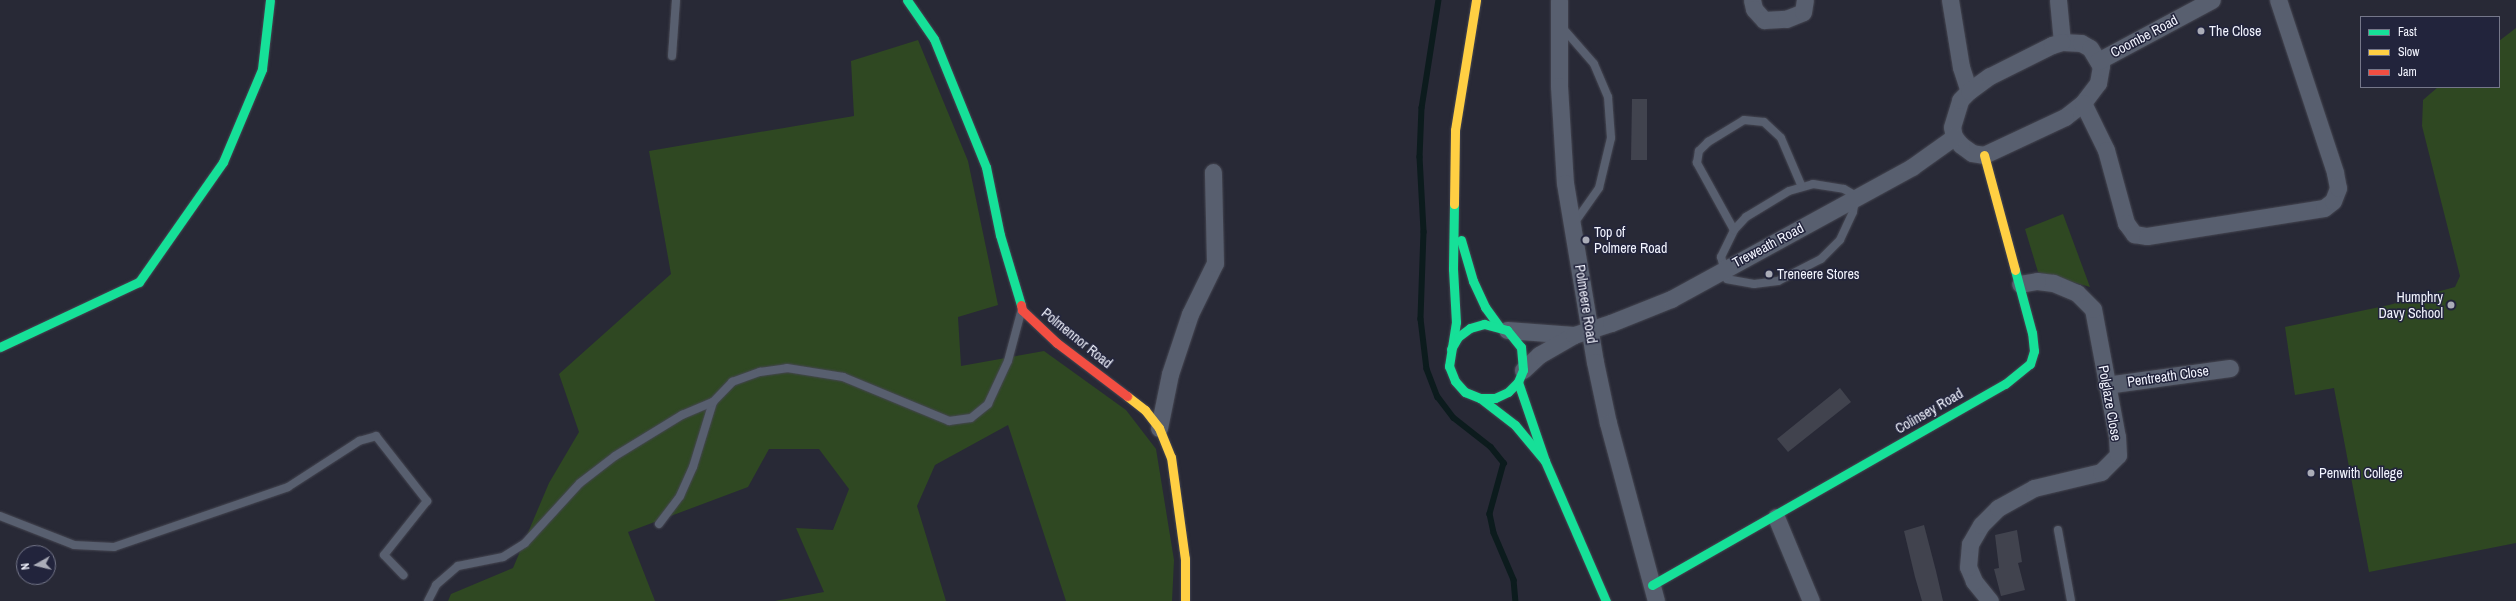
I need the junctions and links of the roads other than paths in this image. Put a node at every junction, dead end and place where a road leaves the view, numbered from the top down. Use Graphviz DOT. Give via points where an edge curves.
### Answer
graph roads {
  1 [pos="270,0"];
  2 [pos="676,0"];
  3 [pos="907,0"];
  4 [pos="1476,0"];
  5 [pos="1559,0"];
  6 [pos="1752,0"];
  7 [pos="1806,0"];
  8 [pos="1950,0"];
  9 [pos="2058,0"];
  10 [pos="2212,0"];
  11 [pos="2278,0"];
  12 [pos="1559,24"];
  13 [pos="2062,42"];
  14 [pos="672,56"];
  15 [pos="2098,61"];
  16 [pos="1969,90"];
  17 [pos="2083,103"];
  18 [pos="1954,137"];
  19 [pos="1984,155"];
  20 [pos="1213,172"];
  21 [pos="1802,187"];
  22 [pos="1453,192"];
  23 [pos="1856,196"];
  24 [pos="1573,226"];
  25 [pos="1734,230"];
  26 [pos="1724,270"];
  27 [pos="2020,284"];
  28 [pos="1022,310"];
  29 [pos="1503,328"];
  30 [pos="1591,330"];
  31 [pos="1574,335"];
  32 [pos="0,347"];
  33 [pos="1451,350"];
  34 [pos="2230,368"];
  35 [pos="1520,376"];
  36 [pos="2106,385"];
  37 [pos="1480,398"];
  38 [pos="713,402"];
  39 [pos="1159,428"];
  40 [pos="1545,461"];
  41 [pos="0,516"];
  42 [pos="1776,517"];
  43 [pos="659,524"];
  44 [pos="2058,530"];
  45 [pos="403,575"];
  46 [pos="1654,593"];
  47 [pos="1997,600"];
  48 [pos="428,601"];
  49 [pos="1185,601"];
  50 [pos="1606,601"];
  51 [pos="1811,601"];
  52 [pos="2071,601"];
  1 -- 32 [label="main road" via="262,69 223,162 139,282"];
  2 -- 14 [label="lane"];
  3 -- 28 [label="main road, Polmennor Road" via="934,39 986,167 1000,235"];
  4 -- 22 [label="main road" via="1455,130"];
  5 -- 12 [label="street, Polmeere Road"];
  6 -- 7 [label="street" via="1754,9 1764,20 1786,19 1803,12"];
  8 -- 16 [label="street" via="1962,67"];
  9 -- 13 [label="street"];
  10 -- 15 [label="street, Coombe Road"];
  11 -- 17 [label="street" via="2335,172 2338,188 2333,201 2324,208 2147,236 2134,234 2126,223 2106,150"];
  12 -- 24 [label="street, Polmeere Road" via="1559,86 1565,183"];
  12 -- 24 [label="lane" via="1594,64 1608,97 1611,138 1599,188"];
  13 -- 15 [label="street" via="2081,43 2090,48"];
  13 -- 16 [label="street" via="1990,76"];
  15 -- 17 [label="street" via="2101,66 2098,83"];
  16 -- 18 [label="street" via="1960,100 1954,115"];
  17 -- 19 [label="street" via="2065,117"];
  18 -- 19 [label="street" via="1972,153"];
  18 -- 23 [label="street, Treweath Road" via="1912,167"];
  19 -- 27 [label="main road, Colinsey Road"];
  20 -- 39 [label="street" via="1215,263 1190,314 1170,374"];
  21 -- 23 [label="lane" via="1813,184 1829,185"];
  21 -- 25 [label="lane" via="1789,191 1746,217"];
  21 -- 25 [label="lane" via="1781,138 1764,122 1744,120 1708,142 1699,151 1697,163"];
  22 -- 29 [label="main road" via="1464,253 1473,281 1485,307"];
  22 -- 33 [label="main road" via="1456,322"];
  23 -- 26 [label="street, Treweath Road"];
  23 -- 26 [label="lane" via="1853,212 1840,240 1820,259 1778,281 1754,284 1727,279"];
  24 -- 30 [label="street, Polmeere Road"];
  25 -- 26 [label="lane" via="1721,257"];
  26 -- 30 [label="street, Treweath Road" via="1671,299"];
  27 -- 36 [label="street, Polglaze Close" via="2053,283 2077,293 2093,309"];
  27 -- 42 [label="main road, Colinsey Road" via="2032,333 2034,351 2030,364 2005,384"];
  28 -- 38 [label="lane" via="1008,361 988,404 971,418 950,421 843,377 787,368 760,372 732,382"];
  28 -- 39 [label="main road, Polmennor Road" via="1057,343 1145,410"];
  29 -- 31 [label="street, Treweath Road"];
  29 -- 33 [label="main road" via="1484,324 1470,328 1458,337"];
  29 -- 35 [label="main road" via="1521,348"];
  30 -- 31 [label="street, Treweath Road"];
  30 -- 46 [label="street, Polmeere Road" via="1608,423"];
  31 -- 35 [label="street, Treweath Road" via="1539,355"];
  33 -- 37 [label="main road" via="1449,366 1455,381 1466,392"];
  34 -- 36 [label="street, Pentreath Close"];
  35 -- 37 [label="main road" via="1501,395"];
  35 -- 40 [label="main road"];
  36 -- 47 [label="street, Polglaze Close" via="2118,437 2118,455 2101,472 2034,488 1998,508 1981,525 1970,544 1968,567 1974,581"];
  37 -- 40 [label="main road" via="1515,425"];
  38 -- 43 [label="lane" via="693,467 680,496"];
  38 -- 48 [label="lane" via="682,415 616,456 580,484 525,543 503,557 458,566 436,585"];
  39 -- 49 [label="main road, Polmennor Road" via="1171,457 1185,559"];
  40 -- 50 [label="main road"];
  41 -- 45 [label="lane" via="74,545 114,547 288,487 360,441 376,436 427,501 384,555"];
  42 -- 46 [label="main road, Colinsey Road"];
  42 -- 51 [label="street"];
  44 -- 52 [label="lane"];
}
